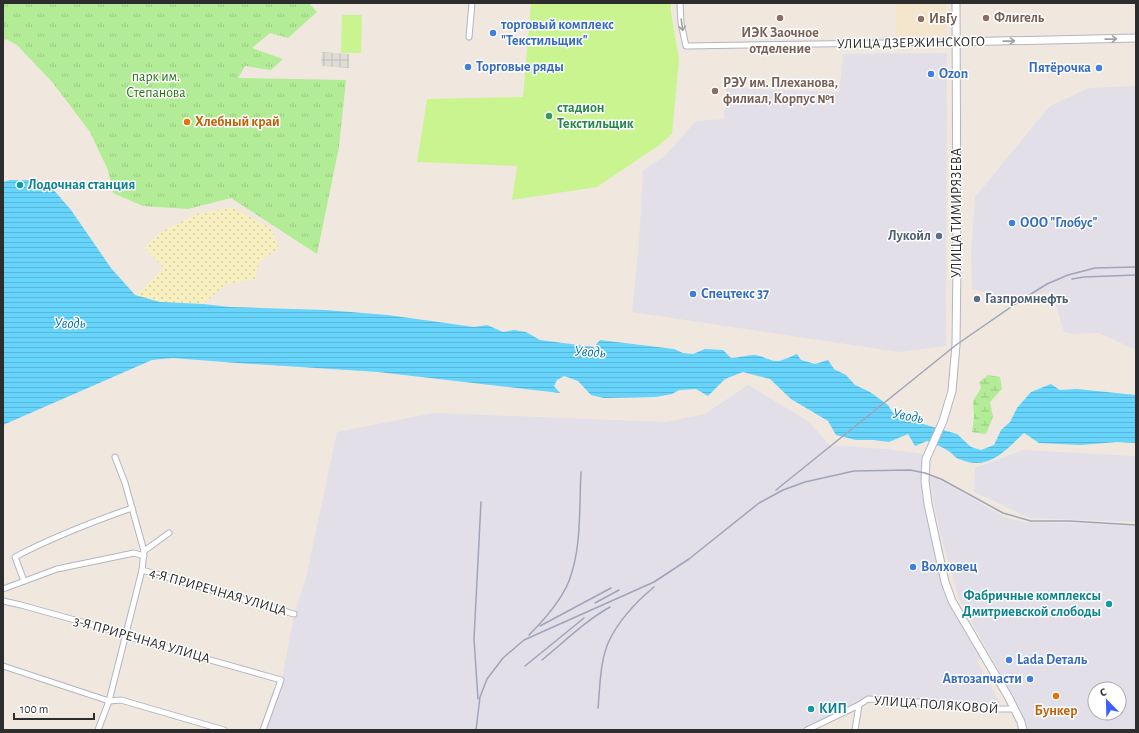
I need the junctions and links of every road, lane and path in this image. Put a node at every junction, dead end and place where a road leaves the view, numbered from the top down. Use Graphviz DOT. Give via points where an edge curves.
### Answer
graph roads {
  1 [pos="472,3"];
  2 [pos="680,3"];
  3 [pos="956,3"];
  4 [pos="469,37"];
  5 [pos="1136,38"];
  6 [pos="956,42"];
  7 [pos="115,457"];
  8 [pos="132,508"];
  9 [pos="169,533"];
  10 [pos="144,553"];
  11 [pos="142,570"];
  12 [pos="24,581"];
  13 [pos="3,589"];
  14 [pos="3,601"];
  15 [pos="294,614"];
  16 [pos="125,636"];
  17 [pos="3,666"];
  18 [pos="108,701"];
  19 [pos="859,705"];
  20 [pos="1015,709"];
  21 [pos="98,730"];
  22 [pos="224,730"];
  23 [pos="263,730"];
  24 [pos="807,730"];
  25 [pos="855,730"];
  26 [pos="1023,730"];
  1 -- 4 [label="street"];
  2 -- 6 [label="street, УЛИЦА ДЗЕРЖИНСКОГО, one-way" via="686,46"];
  3 -- 6 [label="main road, УЛИЦА ТИМИРЯЗЕВА"];
  6 -- 5 [label="main road, УЛИЦА ДЗЕРЖИНСКОГО, one-way"];
  6 -- 20 [label="main road, УЛИЦА ТИМИРЯЗЕВА" via="957,320 952,391 943,421 926,459 925,480 945,582 956,608"];
  7 -- 8 [label="street"];
  8 -- 10 [label="street"];
  8 -- 12 [label="street" via="78,527 15,557"];
  9 -- 10 [label="street"];
  10 -- 11 [label="street"];
  10 -- 12 [label="street" via="57,569"];
  11 -- 15 [label="street, 4-Я ПРИРЕЧНАЯ УЛИЦА"];
  11 -- 16 [label="street"];
  12 -- 13 [label="street"];
  14 -- 16 [label="street, 3-Я ПРИРЕЧНАЯ УЛИЦА"];
  16 -- 18 [label="street"];
  16 -- 23 [label="street, 3-Я ПРИРЕЧНАЯ УЛИЦА" via="281,680"];
  17 -- 18 [label="street"];
  18 -- 21 [label="street"];
  18 -- 22 [label="street" via="121,700"];
  19 -- 20 [label="street, УЛИЦА ПОЛЯКОВОЙ" via="868,699"];
  19 -- 24 [label="street, УЛИЦА ПОЛЯКОВОЙ"];
  19 -- 25 [label="street"];
  20 -- 26 [label="main road, УЛИЦА ТИМИРЯЗЕВА"];
}
